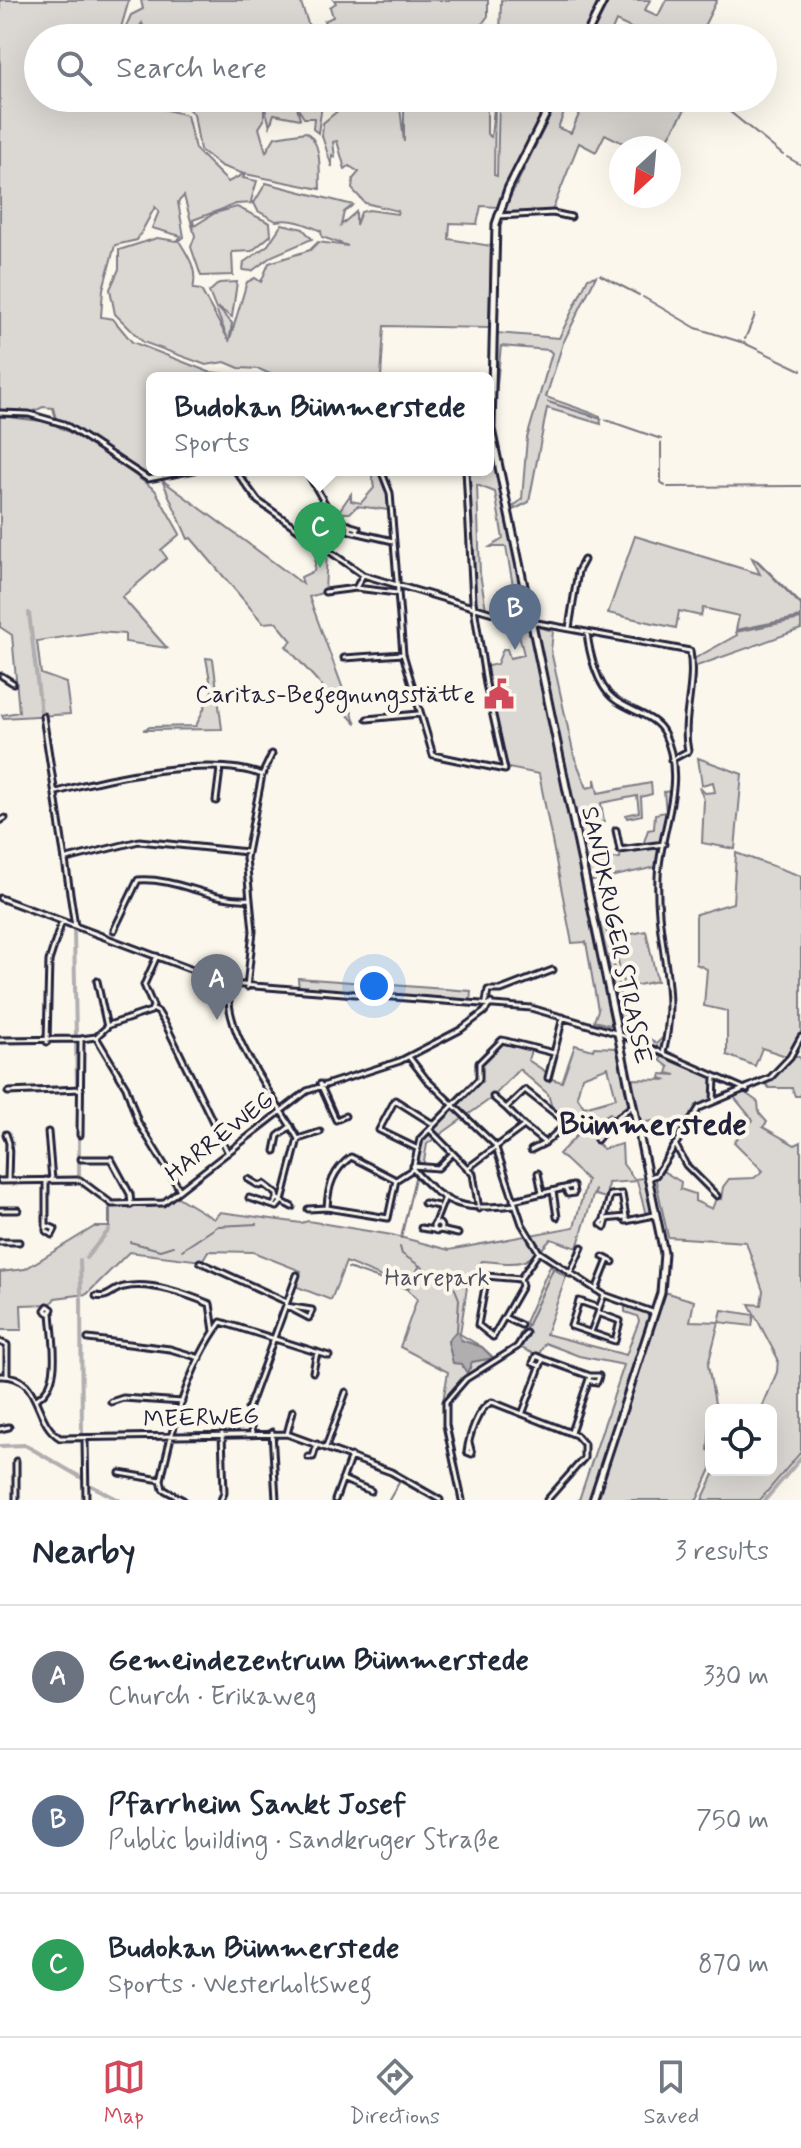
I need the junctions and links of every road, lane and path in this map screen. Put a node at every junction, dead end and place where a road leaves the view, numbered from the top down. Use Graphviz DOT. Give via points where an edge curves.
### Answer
graph roads {
  1 [pos="604,0"];
  2 [pos="592,24"];
  3 [pos="547,112"];
  4 [pos="498,216"];
  5 [pos="571,217"];
  6 [pos="492,372"];
  7 [pos="0,413"];
  8 [pos="494,448"];
  9 [pos="163,476"];
  10 [pos="239,476"];
  11 [pos="309,476"];
  12 [pos="383,476"];
  13 [pos="466,476"];
  14 [pos="393,541"];
  15 [pos="584,560"];
  16 [pos="363,575"];
  17 [pos="395,584"];
  18 [pos="356,588"];
  19 [pos="325,592"];
  20 [pos="397,593"];
  21 [pos="475,608"];
  22 [pos="532,622"];
  23 [pos="569,628"];
  24 [pos="587,632"];
  25 [pos="403,654"];
  26 [pos="344,658"];
  27 [pos="1,676"];
  28 [pos="13,683"];
  29 [pos="418,714"];
  30 [pos="43,716"];
  31 [pos="367,719"];
  32 [pos="272,754"];
  33 [pos="671,760"];
  34 [pos="220,769"];
  35 [pos="262,775"];
  36 [pos="56,792"];
  37 [pos="216,801"];
  38 [pos="5,818"];
  39 [pos="0,821"];
  40 [pos="616,830"];
  41 [pos="664,844"];
  42 [pos="247,852"];
  43 [pos="67,859"];
  44 [pos="0,898"];
  45 [pos="250,899"];
  46 [pos="62,921"];
  47 [pos="75,926"];
  48 [pos="114,930"];
  49 [pos="157,956"];
  50 [pos="553,970"];
  51 [pos="97,981"];
  52 [pos="230,984"];
  53 [pos="247,987"];
  54 [pos="488,1003"];
  55 [pos="152,1009"];
  56 [pos="563,1017"];
  57 [pos="107,1027"];
  58 [pos="619,1034"];
  59 [pos="96,1037"];
  60 [pos="801,1037"];
  61 [pos="81,1039"];
  62 [pos="0,1040"];
  63 [pos="47,1042"];
  64 [pos="554,1053"];
  65 [pos="662,1054"];
  66 [pos="409,1056"];
  67 [pos="548,1078"];
  68 [pos="715,1078"];
  69 [pos="320,1084"];
  70 [pos="81,1089"];
  71 [pos="747,1090"];
  72 [pos="8,1092"];
  73 [pos="493,1097"];
  74 [pos="714,1101"];
  75 [pos="455,1106"];
  76 [pos="635,1106"];
  77 [pos="506,1108"];
  78 [pos="281,1111"];
  79 [pos="345,1116"];
  80 [pos="434,1125"];
  81 [pos="291,1126"];
  82 [pos="524,1126"];
  83 [pos="430,1130"];
  84 [pos="48,1132"];
  85 [pos="320,1132"];
  86 [pos="6,1134"];
  87 [pos="80,1135"];
  88 [pos="298,1139"];
  89 [pos="597,1140"];
  90 [pos="545,1143"];
  91 [pos="675,1144"];
  92 [pos="495,1145"];
  93 [pos="416,1148"];
  94 [pos="531,1150"];
  95 [pos="275,1151"];
  96 [pos="452,1154"];
  97 [pos="229,1155"];
  98 [pos="81,1159"];
  99 [pos="413,1167"];
  100 [pos="468,1168"];
  101 [pos="538,1173"];
  102 [pos="649,1177"];
  103 [pos="248,1179"];
  104 [pos="8,1180"];
  105 [pos="49,1180"];
  106 [pos="396,1180"];
  107 [pos="0,1181"];
  108 [pos="565,1188"];
  109 [pos="180,1190"];
  110 [pos="553,1191"];
  111 [pos="542,1193"];
  112 [pos="717,1196"];
  113 [pos="445,1197"];
  114 [pos="249,1198"];
  115 [pos="277,1199"];
  116 [pos="513,1200"];
  117 [pos="282,1201"];
  118 [pos="424,1203"];
  119 [pos="274,1204"];
  120 [pos="131,1205"];
  121 [pos="515,1205"];
  122 [pos="438,1206"];
  123 [pos="292,1207"];
  124 [pos="327,1208"];
  125 [pos="308,1209"];
  126 [pos="479,1209"];
  127 [pos="0,1210"];
  128 [pos="18,1210"];
  129 [pos="658,1215"];
  130 [pos="557,1217"];
  131 [pos="626,1217"];
  132 [pos="48,1226"];
  133 [pos="421,1228"];
  134 [pos="436,1228"];
  135 [pos="458,1234"];
  136 [pos="0,1242"];
  137 [pos="19,1242"];
  138 [pos="582,1247"];
  139 [pos="539,1252"];
  140 [pos="603,1257"];
  141 [pos="200,1262"];
  142 [pos="570,1274"];
  143 [pos="297,1275"];
  144 [pos="520,1279"];
  145 [pos="596,1290"];
  146 [pos="604,1295"];
  147 [pos="96,1296"];
  148 [pos="286,1304"];
  149 [pos="598,1310"];
  150 [pos="51,1311"];
  151 [pos="655,1313"];
  152 [pos="505,1318"];
  153 [pos="213,1319"];
  154 [pos="221,1322"];
  155 [pos="521,1325"];
  156 [pos="214,1331"];
  157 [pos="591,1332"];
  158 [pos="526,1333"];
  159 [pos="88,1339"];
  160 [pos="273,1339"];
  161 [pos="3,1342"];
  162 [pos="317,1352"];
  163 [pos="329,1356"];
  164 [pos="200,1358"];
  165 [pos="543,1359"];
  166 [pos="540,1366"];
  167 [pos="313,1372"];
  168 [pos="0,1376"];
  169 [pos="7,1376"];
  170 [pos="346,1392"];
  171 [pos="36,1399"];
  172 [pos="111,1402"];
  173 [pos="183,1403"];
  174 [pos="293,1411"];
  175 [pos="522,1414"];
  176 [pos="9,1427"];
  177 [pos="0,1429"];
  178 [pos="272,1432"];
  179 [pos="571,1432"];
  180 [pos="252,1433"];
  181 [pos="222,1434"];
  182 [pos="287,1434"];
  183 [pos="171,1436"];
  184 [pos="85,1441"];
  185 [pos="469,1442"];
  186 [pos="317,1444"];
  187 [pos="326,1447"];
  188 [pos="351,1456"];
  189 [pos="308,1457"];
  190 [pos="16,1461"];
  191 [pos="120,1473"];
  192 [pos="342,1479"];
  193 [pos="161,1480"];
  194 [pos="371,1491"];
  195 [pos="16,1500"];
  196 [pos="86,1500"];
  197 [pos="183,1500"];
  198 [pos="221,1500"];
  199 [pos="276,1500"];
  200 [pos="335,1500"];
  201 [pos="440,1500"];
  202 [pos="462,1500"];
  203 [pos="547,1500"];
  204 [pos="593,1500"];
  1 -- 2 [label="street"];
  3 -- 4 [label="street, SANDKRUGER STRASSE"];
  4 -- 5 [label="street"];
  4 -- 6 [label="street, SANDKRUGER STRASSE"];
  7 -- 9 [label="street" via="64,424 148,479"];
  8 -- 22 [label="street, SANDKRUGER STRASSE"];
  10 -- 16 [label="street" via="257,500"];
  11 -- 14 [label="street" via="332,516 351,526 350,531"];
  12 -- 14 [label="street" via="390,493"];
  13 -- 21 [label="street"];
  14 -- 17 [label="street"];
  15 -- 23 [label="street"];
  16 -- 17 [label="street"];
  16 -- 18 [label="street"];
  17 -- 20 [label="street"];
  17 -- 21 [label="street"];
  18 -- 19 [label="street"];
  18 -- 20 [label="street"];
  20 -- 25 [label="street"];
  21 -- 22 [label="street"];
  21 -- 29 [label="street" via="506,770 436,757"];
  22 -- 23 [label="street"];
  22 -- 58 [label="street, SANDKRUGER STRASSE"];
  23 -- 24 [label="street"];
  24 -- 33 [label="street" via="607,692 659,726"];
  24 -- 33 [label="street" via="690,651 692,699 684,738 688,751"];
  25 -- 26 [label="street"];
  25 -- 29 [label="street"];
  27 -- 28 [label="street"];
  29 -- 31 [label="street"];
  30 -- 36 [label="street"];
  32 -- 35 [label="street"];
  33 -- 41 [label="street" via="675,787"];
  34 -- 35 [label="street"];
  34 -- 36 [label="street" via="146,772"];
  34 -- 37 [label="street"];
  35 -- 42 [label="street"];
  36 -- 43 [label="street"];
  38 -- 39 [label="street"];
  40 -- 41 [label="street" via="617,851"];
  41 -- 65 [label="street" via="658,868 658,918 671,1024"];
  42 -- 43 [label="street" via="149,841"];
  42 -- 45 [label="street"];
  43 -- 47 [label="street"];
  44 -- 46 [label="street"];
  45 -- 48 [label="street" via="138,880"];
  45 -- 53 [label="street"];
  46 -- 47 [label="street"];
  46 -- 63 [label="street" via="49,961"];
  47 -- 49 [label="street"];
  49 -- 52 [label="street"];
  49 -- 55 [label="street" via="144,985"];
  50 -- 54 [label="street, HARREWEG" via="488,990"];
  51 -- 57 [label="street"];
  52 -- 53 [label="street"];
  52 -- 78 [label="street" via="229,1010"];
  53 -- 54 [label="street"];
  54 -- 56 [label="street"];
  54 -- 66 [label="street, HARREWEG" via="460,1030"];
  55 -- 57 [label="street"];
  55 -- 97 [label="street" via="167,1027"];
  56 -- 58 [label="street"];
  56 -- 64 [label="street"];
  57 -- 59 [label="street"];
  58 -- 65 [label="street"];
  58 -- 76 [label="street, SANDKRUGER STRASSE"];
  59 -- 61 [label="street"];
  59 -- 109 [label="street" via="126,1087 138,1122"];
  60 -- 71 [label="street" via="775,1074"];
  61 -- 63 [label="street"];
  61 -- 70 [label="street"];
  62 -- 63 [label="street"];
  64 -- 67 [label="street"];
  64 -- 75 [label="street" via="502,1040 479,1063 479,1079"];
  65 -- 68 [label="street"];
  66 -- 69 [label="street, HARREWEG"];
  66 -- 75 [label="street"];
  68 -- 71 [label="street"];
  68 -- 74 [label="street"];
  69 -- 78 [label="street, HARREWEG"];
  69 -- 79 [label="street" via="336,1120"];
  70 -- 72 [label="street"];
  70 -- 87 [label="street"];
  71 -- 74 [label="street"];
  73 -- 77 [label="street"];
  74 -- 91 [label="street" via="699,1108"];
  75 -- 80 [label="street"];
  75 -- 92 [label="street"];
  76 -- 89 [label="street" via="611,1122"];
  76 -- 102 [label="street, SANDKRUGER STRASSE"];
  77 -- 82 [label="street"];
  77 -- 90 [label="street" via="525,1090 567,1123"];
  78 -- 81 [label="street"];
  78 -- 97 [label="street, HARREWEG"];
  80 -- 83 [label="street"];
  80 -- 93 [label="street" via="395,1100 379,1130"];
  81 -- 88 [label="street"];
  81 -- 95 [label="street" via="278,1136"];
  82 -- 90 [label="street"];
  82 -- 92 [label="street"];
  83 -- 93 [label="street"];
  83 -- 96 [label="street"];
  84 -- 105 [label="street"];
  85 -- 88 [label="street"];
  86 -- 104 [label="street"];
  88 -- 117 [label="street"];
  90 -- 94 [label="street"];
  91 -- 102 [label="street" via="656,1175"];
  91 -- 112 [label="street" via="686,1165"];
  92 -- 100 [label="street"];
  92 -- 116 [label="street"];
  93 -- 99 [label="street"];
  96 -- 99 [label="street" via="438,1168"];
  96 -- 100 [label="street"];
  97 -- 109 [label="street, HARREWEG"];
  98 -- 120 [label="street" via="111,1159"];
  99 -- 106 [label="street"];
  99 -- 113 [label="street"];
  100 -- 126 [label="street"];
  101 -- 111 [label="street"];
  102 -- 129 [label="street, SANDKRUGER STRASSE"];
  103 -- 115 [label="street" via="264,1184"];
  104 -- 105 [label="street"];
  104 -- 107 [label="street"];
  105 -- 120 [label="street" via="80,1180 112,1204"];
  105 -- 132 [label="street"];
  106 -- 124 [label="street" via="388,1218"];
  106 -- 124 [label="street" via="351,1157 337,1167"];
  108 -- 110 [label="street"];
  109 -- 120 [label="street, HARREWEG" via="163,1203"];
  110 -- 111 [label="street"];
  110 -- 130 [label="street"];
  111 -- 116 [label="street"];
  113 -- 122 [label="street"];
  113 -- 126 [label="street" via="462,1208"];
  114 -- 119 [label="street"];
  115 -- 117 [label="street"];
  115 -- 119 [label="street"];
  116 -- 121 [label="street"];
  117 -- 119 [label="street" via="280,1207"];
  117 -- 123 [label="street"];
  118 -- 122 [label="street"];
  121 -- 126 [label="street"];
  121 -- 139 [label="street"];
  122 -- 134 [label="street"];
  124 -- 125 [label="street"];
  127 -- 128 [label="street"];
  129 -- 131 [label="street"];
  129 -- 151 [label="street, SANDKRUGER STRASSE" via="664,1273"];
  131 -- 131 [label="street" via="606,1220 610,1195 622,1194"];
  133 -- 134 [label="street"];
  134 -- 135 [label="street"];
  136 -- 137 [label="street"];
  138 -- 142 [label="street"];
  139 -- 142 [label="street"];
  139 -- 144 [label="street"];
  140 -- 145 [label="street" via="610,1261"];
  141 -- 148 [label="street"];
  142 -- 145 [label="street"];
  143 -- 148 [label="street"];
  144 -- 152 [label="street" via="522,1286"];
  144 -- 152 [label="street" via="487,1276 478,1325 493,1337"];
  145 -- 146 [label="street"];
  146 -- 149 [label="street"];
  146 -- 151 [label="street"];
  147 -- 153 [label="street" via="107,1297 123,1287 183,1292 210,1304"];
  148 -- 148 [label="street" via="309,1318 312,1310"];
  148 -- 160 [label="street"];
  149 -- 157 [label="street"];
  149 -- 157 [label="street" via="579,1301 571,1326"];
  149 -- 157 [label="street" via="620,1321 615,1341"];
  150 -- 171 [label="street" via="53,1381"];
  151 -- 204 [label="street, SANDKRUGER STRASSE"];
  152 -- 155 [label="street"];
  153 -- 154 [label="street"];
  153 -- 156 [label="street"];
  154 -- 156 [label="street"];
  154 -- 160 [label="street"];
  156 -- 164 [label="street"];
  158 -- 202 [label="street" via="517,1347 466,1379 446,1402"];
  159 -- 164 [label="street"];
  160 -- 162 [label="street"];
  160 -- 180 [label="street" via="248,1409"];
  161 -- 169 [label="street"];
  162 -- 163 [label="street"];
  162 -- 167 [label="street"];
  164 -- 173 [label="street"];
  165 -- 166 [label="street"];
  165 -- 166 [label="street" via="536,1356 533,1363"];
  165 -- 179 [label="street" via="590,1378"];
  166 -- 175 [label="street"];
  168 -- 169 [label="street"];
  169 -- 171 [label="street" via="23,1380"];
  170 -- 187 [label="street"];
  171 -- 184 [label="street" via="56,1436"];
  172 -- 173 [label="street" via="123,1398"];
  173 -- 183 [label="street"];
  174 -- 182 [label="street"];
  175 -- 179 [label="street"];
  175 -- 185 [label="street" via="487,1403"];
  176 -- 177 [label="street"];
  178 -- 180 [label="street, MEERWEG"];
  178 -- 182 [label="street, MEERWEG"];
  178 -- 199 [label="street"];
  179 -- 203 [label="street" via="584,1444 584,1458"];
  180 -- 181 [label="street, MEERWEG"];
  181 -- 183 [label="street, MEERWEG"];
  181 -- 198 [label="street"];
  182 -- 186 [label="street, MEERWEG"];
  183 -- 184 [label="street, MEERWEG"];
  183 -- 193 [label="street"];
  184 -- 196 [label="street"];
  186 -- 187 [label="street, MEERWEG"];
  186 -- 189 [label="street" via="313,1457"];
  187 -- 188 [label="street, MEERWEG"];
  188 -- 192 [label="street"];
  188 -- 201 [label="street, MEERWEG"];
  190 -- 195 [label="street"];
  191 -- 193 [label="street"];
  192 -- 194 [label="street"];
  192 -- 200 [label="street"];
  193 -- 197 [label="street" via="163,1489"];
}
